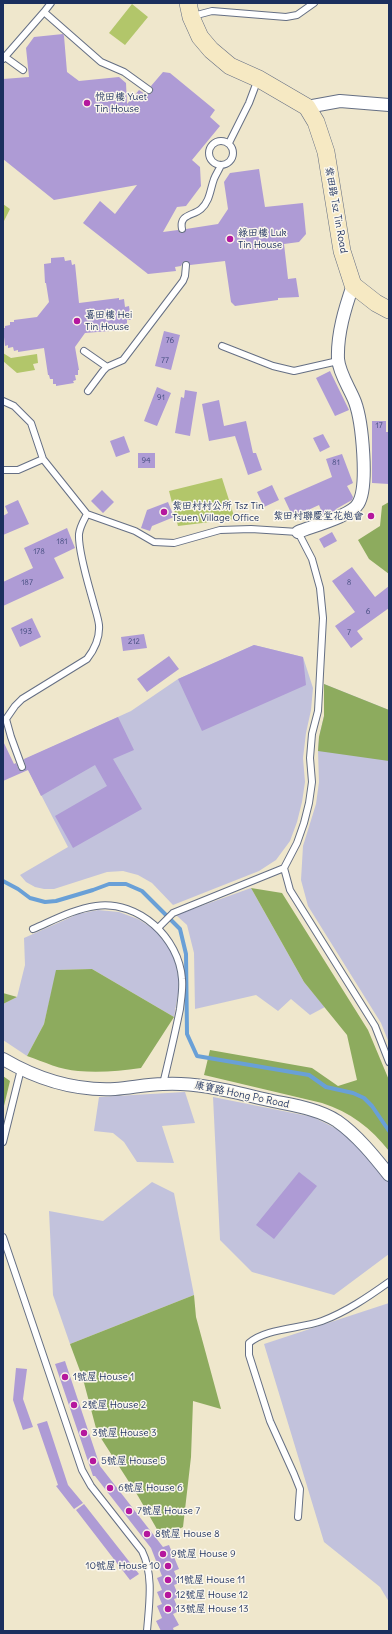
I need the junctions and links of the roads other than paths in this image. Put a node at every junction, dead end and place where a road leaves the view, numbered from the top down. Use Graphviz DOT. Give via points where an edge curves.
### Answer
graph roads {
  1 [pos="51,3"];
  2 [pos="314,3"];
  3 [pos="190,10"];
  4 [pos="44,12"];
  5 [pos="4,58"];
  6 [pos="23,70"];
  7 [pos="259,78"];
  8 [pos="149,90"];
  9 [pos="389,105"];
  10 [pos="307,108"];
  11 [pos="229,143"];
  12 [pos="221,165"];
  13 [pos="182,230"];
  14 [pos="186,265"];
  15 [pos="353,285"];
  16 [pos="389,310"];
  17 [pos="222,346"];
  18 [pos="84,351"];
  19 [pos="338,361"];
  20 [pos="107,367"];
  21 [pos="88,391"];
  22 [pos="3,401"];
  23 [pos="43,459"];
  24 [pos="3,470"];
  25 [pos="88,514"];
  26 [pos="298,532"];
  27 [pos="5,716"];
  28 [pos="22,768"];
  29 [pos="284,868"];
  30 [pos="158,928"];
  31 [pos="33,929"];
  32 [pos="3,1059"];
  33 [pos="389,1062"];
  34 [pos="21,1069"];
  35 [pos="163,1084"];
  36 [pos="3,1142"];
  37 [pos="389,1175"];
  38 [pos="3,1237"];
  39 [pos="389,1282"];
  40 [pos="298,1518"];
  41 [pos="147,1631"];
  1 -- 4 [label="lane"];
  2 -- 3 [label="lane" via="297,15 286,17"];
  3 -- 7 [label="street, 紫田路 Tsz Tin Road" via="200,37 211,50 230,66"];
  4 -- 5 [label="lane"];
  4 -- 8 [label="lane" via="101,62 130,75"];
  5 -- 6 [label="lane"];
  7 -- 10 [label="street, 紫田路 Tsz Tin Road"];
  7 -- 11 [label="lane"];
  9 -- 10 [label="street" via="340,101"];
  10 -- 15 [label="street, 紫田路 Tsz Tin Road" via="316,122 326,152 342,251"];
  11 -- 12 [label="lane" via="233,155 229,162"];
  11 -- 12 [label="lane" via="222,140 210,142 210,160"];
  12 -- 13 [label="lane" via="214,178 209,199 201,209 185,217 181,225"];
  14 -- 20 [label="lane" via="183,281 123,360"];
  15 -- 16 [label="street" via="376,304"];
  15 -- 19 [label="street" via="345,308"];
  17 -- 19 [label="lane" via="273,366 294,371"];
  18 -- 20 [label="lane"];
  19 -- 26 [label="street" via="355,403 363,443 362,491 359,504 351,512"];
  20 -- 21 [label="lane"];
  22 -- 23 [label="lane" via="14,406 30,423"];
  23 -- 24 [label="lane" via="18,470"];
  23 -- 25 [label="lane"];
  25 -- 26 [label="lane" via="135,531 154,542 174,543 220,530"];
  25 -- 27 [label="lane" via="79,534 84,568 99,625 94,648 87,660 22,699"];
  26 -- 29 [label="lane" via="312,559 320,588 323,618 318,711 312,734 310,758 312,782 309,803 297,843"];
  27 -- 28 [label="lane"];
  29 -- 30 [label="lane" via="173,913"];
  29 -- 33 [label="lane" via="290,890 375,1026"];
  30 -- 31 [label="lane" via="140,915 120,908 98,906 77,910"];
  30 -- 35 [label="lane" via="168,938 175,951 183,980 176,1031"];
  32 -- 34 [label="street, 康寶路 Hong Po Road"];
  34 -- 35 [label="street, 康寶路 Hong Po Road" via="48,1080 82,1087 115,1089"];
  34 -- 36 [label="lane"];
  35 -- 37 [label="street, 康寶路 Hong Po Road" via="206,1086 304,1108 336,1120"];
  38 -- 41 [label="lane" via="82,1470 91,1486 145,1557 149,1578"];
  39 -- 40 [label="lane" via="347,1310 322,1321 264,1334 249,1343 249,1355 270,1421 300,1489"];
}
